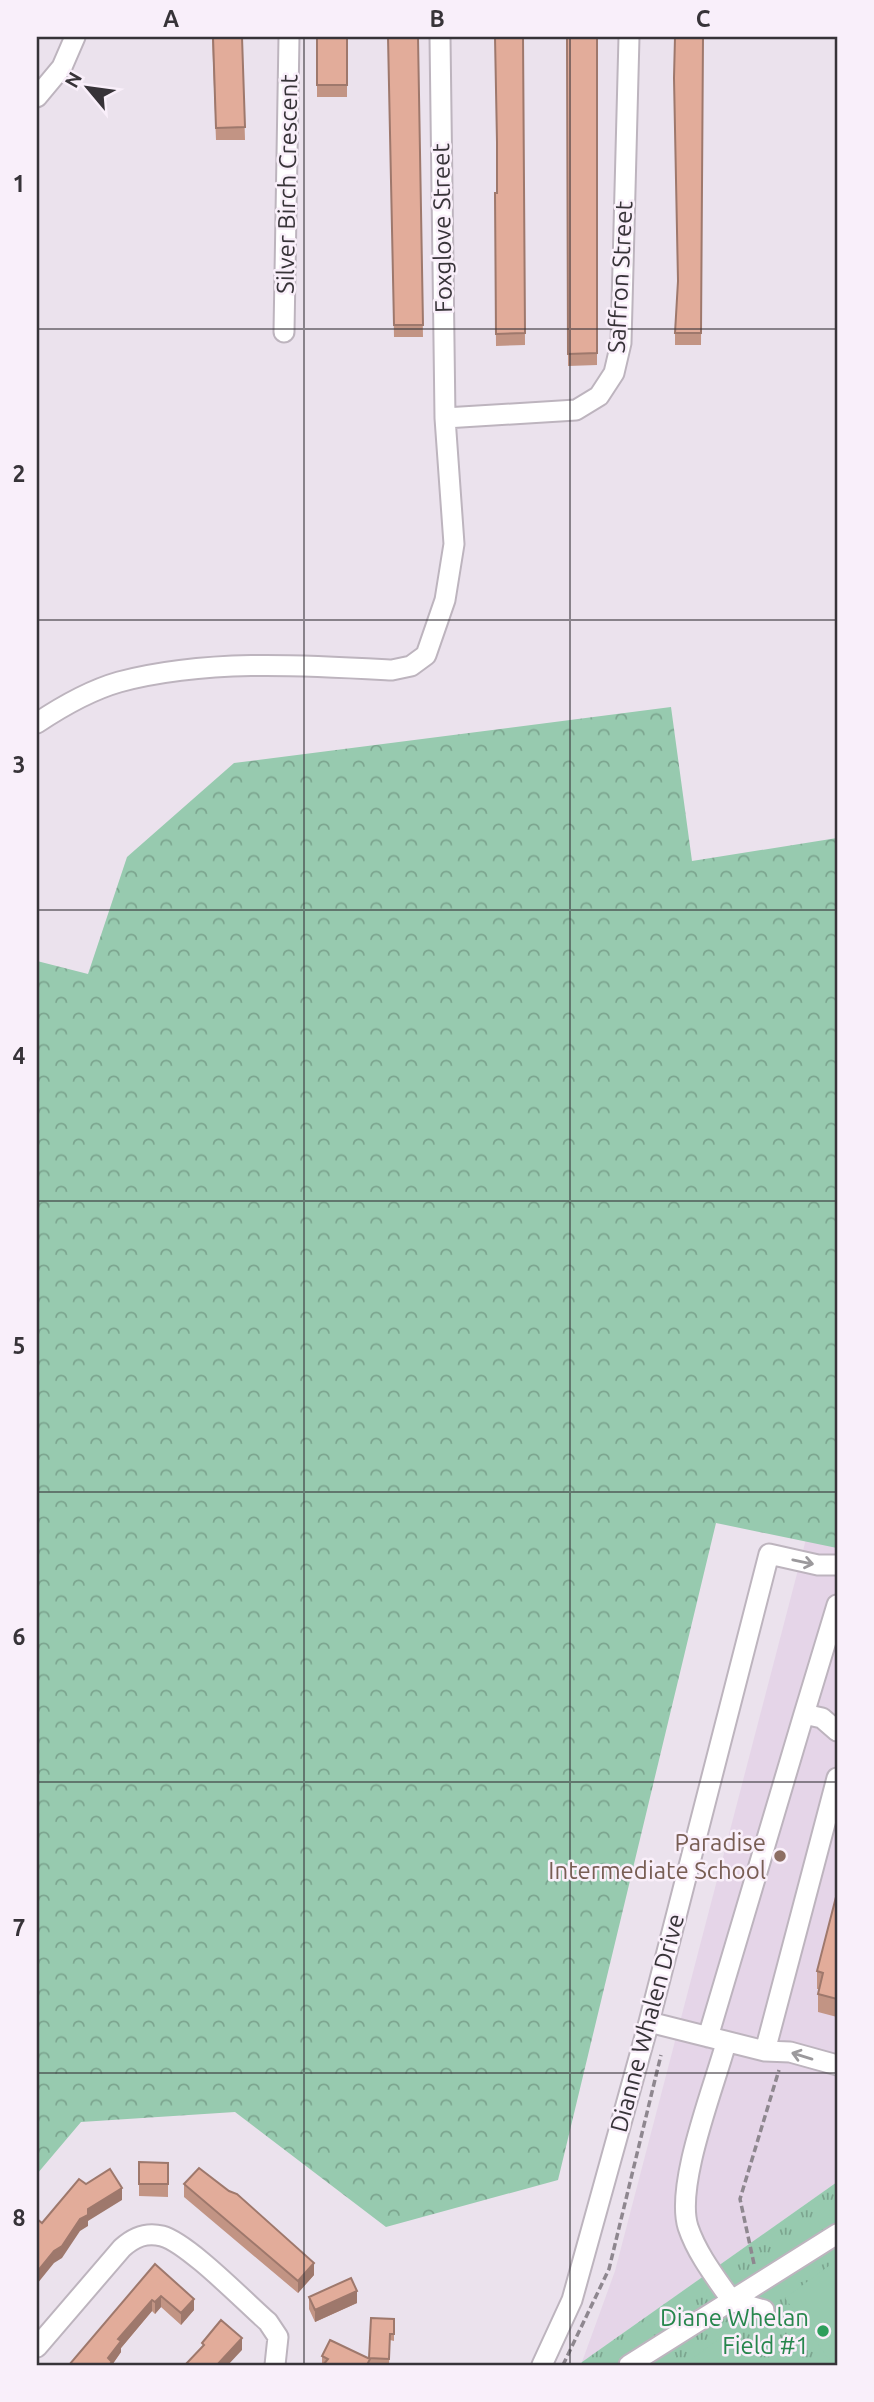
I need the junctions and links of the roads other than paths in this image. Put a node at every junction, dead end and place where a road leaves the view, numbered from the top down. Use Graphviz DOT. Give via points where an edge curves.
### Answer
graph roads {
  1 [pos="75,37"];
  2 [pos="289,37"];
  3 [pos="440,37"];
  4 [pos="629,37"];
  5 [pos="37,97"];
  6 [pos="284,332"];
  7 [pos="445,418"];
  8 [pos="37,723"];
  9 [pos="837,1565"];
  10 [pos="837,1605"];
  11 [pos="804,1714"];
  12 [pos="837,1731"];
  13 [pos="837,1778"];
  14 [pos="649,2022"];
  15 [pos="717,2040"];
  16 [pos="765,2052"];
  17 [pos="837,2065"];
  18 [pos="837,2234"];
  19 [pos="732,2301"];
  20 [pos="764,2310"];
  21 [pos="37,2347"];
  22 [pos="275,2365"];
  23 [pos="542,2365"];
  24 [pos="629,2365"];
  1 -- 5 [label="street" via="62,66"];
  2 -- 6 [label="street, Silver Birch Crescent"];
  3 -- 7 [label="street, Foxglove Street"];
  4 -- 7 [label="street, Saffron Street" via="621,344 614,373 599,396 576,410"];
  7 -- 8 [label="street, Foxglove Street" via="454,544 446,600 426,655 411,666 391,670 255,666 158,674 116,683"];
  14 -- 9 [label="street, Dianne Whalen Drive, one-way" via="769,1554"];
  10 -- 11 [label="street"];
  11 -- 12 [label="street" via="822,1718"];
  11 -- 15 [label="street"];
  13 -- 16 [label="street"];
  14 -- 15 [label="street"];
  14 -- 23 [label="street, Dianne Whalen Drive" via="572,2300"];
  15 -- 16 [label="street"];
  15 -- 19 [label="street" via="685,2204 697,2250"];
  17 -- 16 [label="street, one-way" via="790,2052"];
  18 -- 19 [label="street"];
  19 -- 20 [label="street"];
  19 -- 24 [label="street"];
  21 -- 22 [label="street" via="122,2248 137,2237 155,2234 179,2244 268,2322 278,2337"];
}
